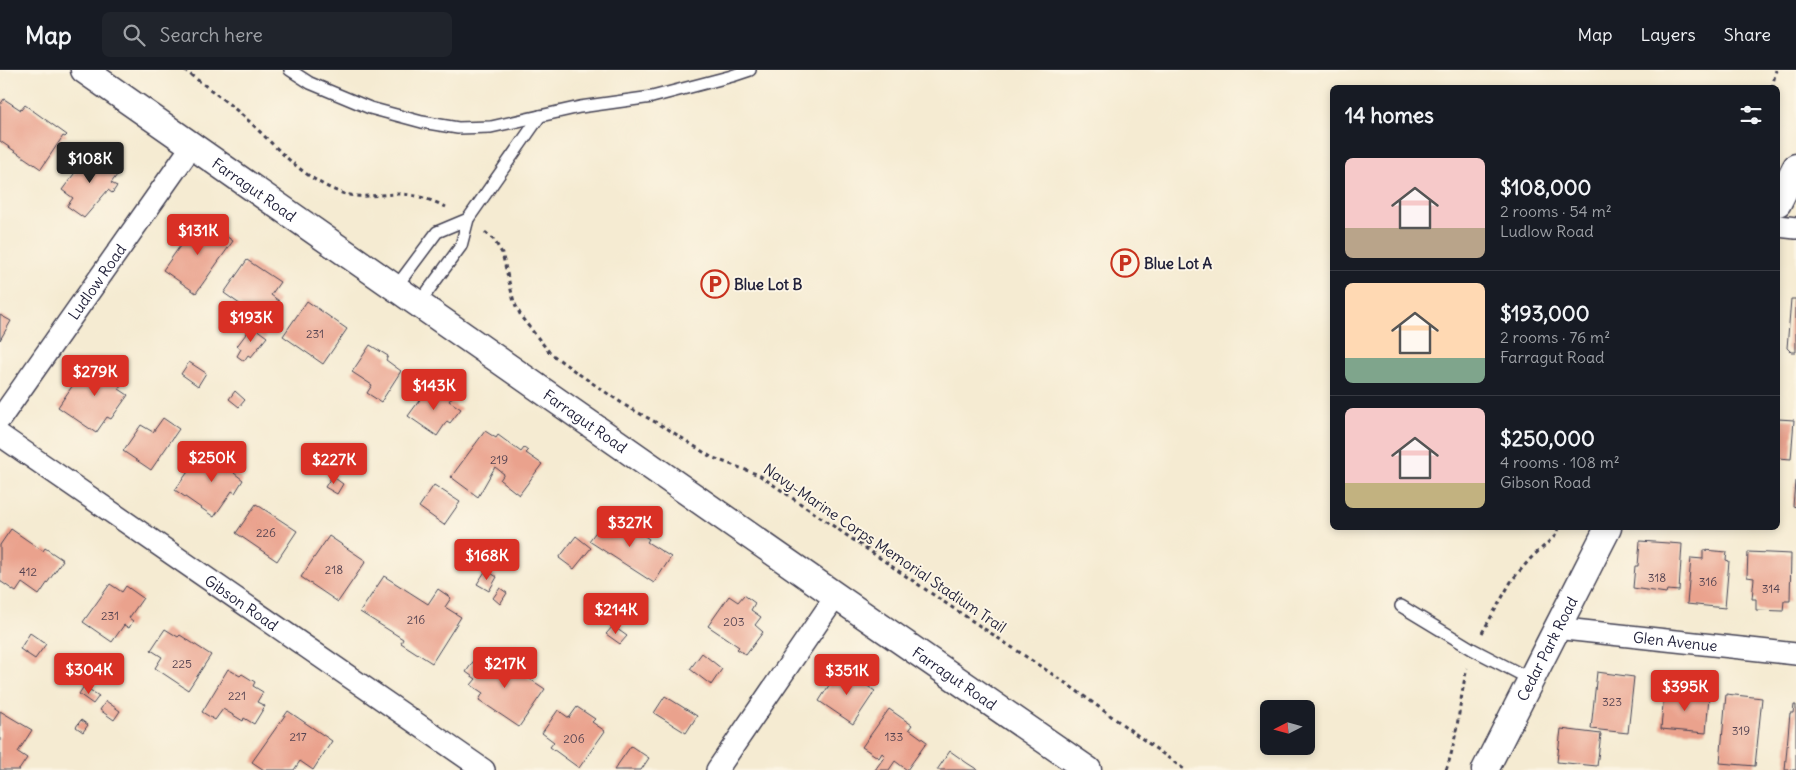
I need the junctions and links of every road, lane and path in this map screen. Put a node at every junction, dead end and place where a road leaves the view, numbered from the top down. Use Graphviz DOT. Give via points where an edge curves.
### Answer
graph roads {
  1 [pos="84,70"];
  2 [pos="184,70"];
  3 [pos="290,70"];
  4 [pos="750,70"];
  5 [pos="1776,70"];
  6 [pos="1773,85"];
  7 [pos="540,116"];
  8 [pos="192,146"];
  9 [pos="1796,167"];
  10 [pos="1780,200"];
  11 [pos="468,219"];
  12 [pos="1780,226"];
  13 [pos="1796,228"];
  14 [pos="396,287"];
  15 [pos="419,303"];
  16 [pos="0,419"];
  17 [pos="0,435"];
  18 [pos="1607,530"];
  19 [pos="836,596"];
  20 [pos="1400,606"];
  21 [pos="1555,628"];
  22 [pos="1796,654"];
  23 [pos="1530,679"];
  24 [pos="484,770"];
  25 [pos="717,770"];
  26 [pos="1088,770"];
  27 [pos="1185,770"];
  28 [pos="1484,770"];
  1 -- 8 [label="street, Farragut Road"];
  2 -- 11 [label="path, Navy-Marine Corps Memorial Stadium Trail" via="241,114 319,183 354,197 418,196"];
  3 -- 7 [label="lane" via="310,83 370,108 422,122 458,128 491,127"];
  4 -- 7 [label="lane" via="652,97"];
  5 -- 6 [label="path"];
  7 -- 11 [label="lane"];
  8 -- 14 [label="street, Farragut Road"];
  8 -- 16 [label="street, Ludlow Road"];
  9 -- 10 [label="street"];
  11 -- 14 [label="lane" via="437,232"];
  11 -- 15 [label="lane" via="461,246"];
  11 -- 27 [label="path, Navy-Marine Corps Memorial Stadium Trail" via="494,240 502,254 514,302 522,318 550,353 569,368 711,457 760,475 1070,686"];
  12 -- 13 [label="street"];
  14 -- 15 [label="street, Farragut Road"];
  15 -- 19 [label="street, Farragut Road"];
  17 -- 24 [label="street, Gibson Road"];
  18 -- 21 [label="street, Cedar Park Road"];
  19 -- 25 [label="street"];
  19 -- 26 [label="street, Farragut Road"];
  20 -- 23 [label="lane"];
  21 -- 22 [label="street, Glen Avenue"];
  21 -- 23 [label="street, Cedar Park Road"];
  23 -- 28 [label="street, Cedar Park Road"];
}
